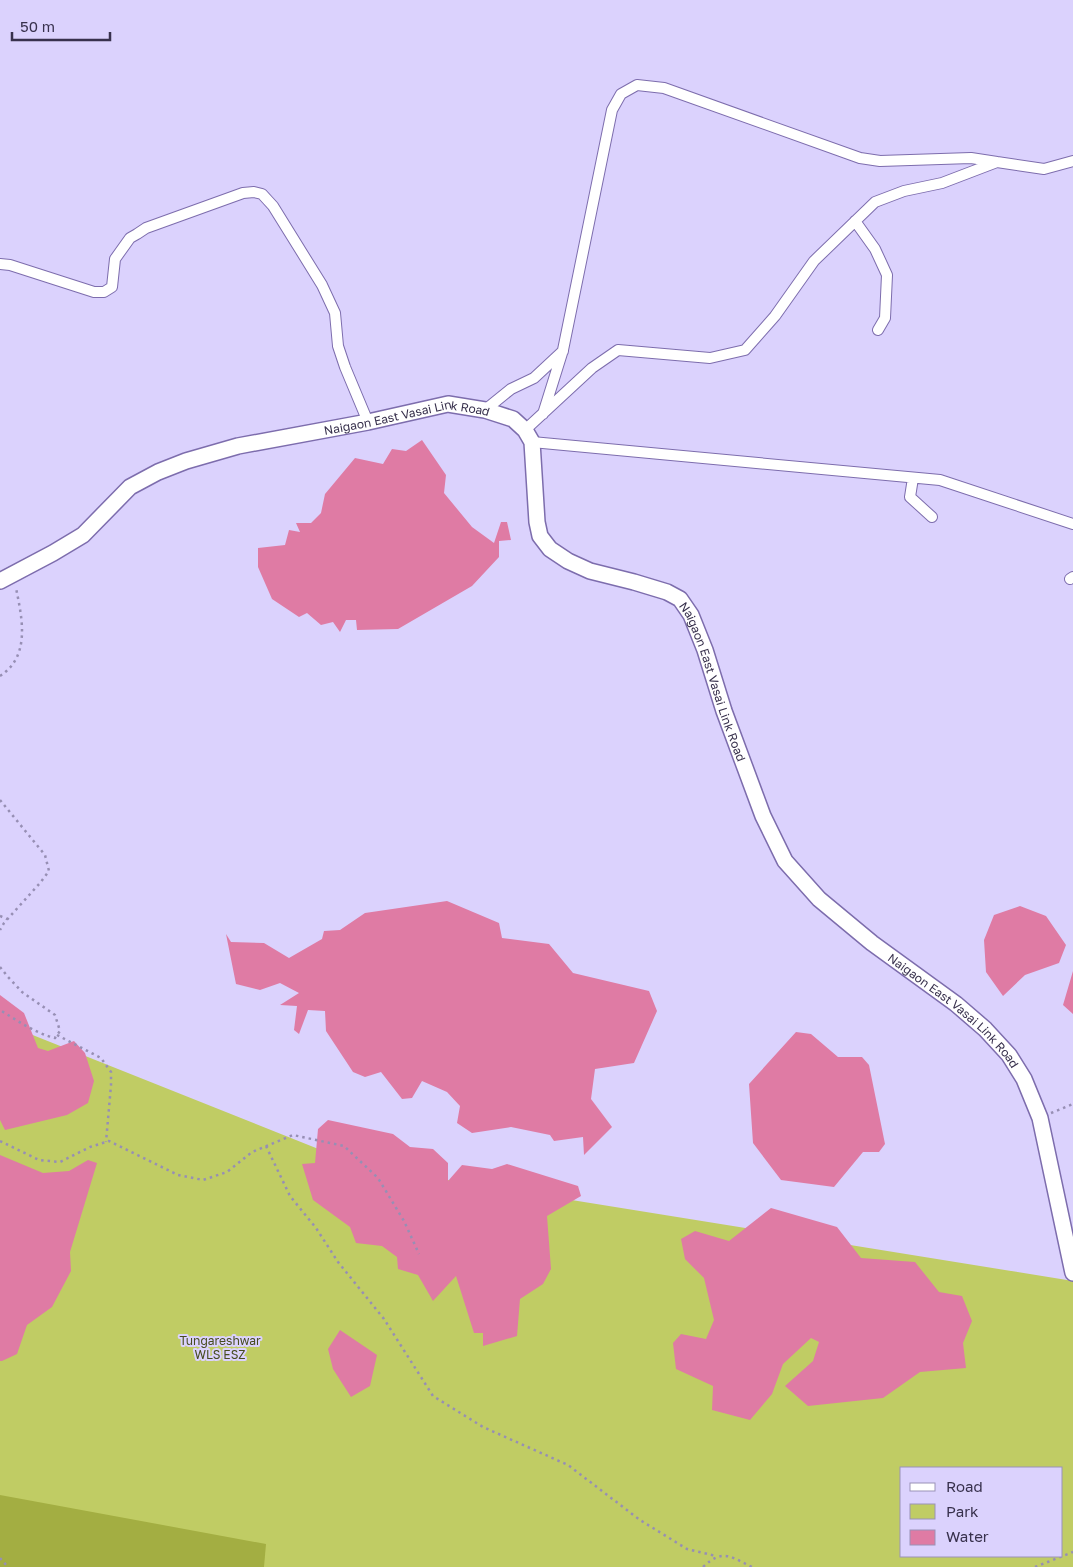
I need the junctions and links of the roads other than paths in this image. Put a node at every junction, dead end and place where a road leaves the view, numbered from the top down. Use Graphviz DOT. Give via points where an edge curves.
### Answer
graph roads {
  1 [pos="1073,161"];
  2 [pos="997,162"];
  3 [pos="855,221"];
  4 [pos="0,264"];
  5 [pos="878,330"];
  6 [pos="563,350"];
  7 [pos="485,410"];
  8 [pos="543,414"];
  9 [pos="368,422"];
  10 [pos="529,436"];
  11 [pos="913,478"];
  12 [pos="932,517"];
  13 [pos="1073,524"];
  14 [pos="0,581"];
  15 [pos="1073,1273"];
  1 -- 2 [label="street" via="1044,169"];
  2 -- 3 [label="street" via="942,183 904,191 875,202"];
  2 -- 6 [label="street" via="971,158 880,161 860,158 664,88 637,85 621,94 608,123"];
  3 -- 5 [label="street" via="875,249 887,275 885,318"];
  3 -- 8 [label="street" via="814,261 775,316 745,350 710,358 618,350 592,368"];
  4 -- 9 [label="street" via="94,292 104,292 112,287 115,259 119,252 130,238 146,228 243,193 262,194 273,206 330,301 335,313 338,346"];
  6 -- 7 [label="street" via="534,378 511,389"];
  6 -- 8 [label="street"];
  7 -- 9 [label="street, Naigaon East Vasai Link Road" via="448,404"];
  7 -- 10 [label="street, Naigaon East Vasai Link Road" via="513,419"];
  8 -- 10 [label="street"];
  9 -- 14 [label="street, Naigaon East Vasai Link Road" via="238,446 158,472 130,487 83,535"];
  10 -- 11 [label="street"];
  10 -- 15 [label="street, Naigaon East Vasai Link Road" via="537,522 540,536 550,549 590,571 667,592 680,600 691,615 762,816 785,860 819,899 872,943 956,1004 1010,1055 1040,1118"];
  11 -- 12 [label="street" via="910,497"];
  11 -- 13 [label="street" via="940,480"];
}
